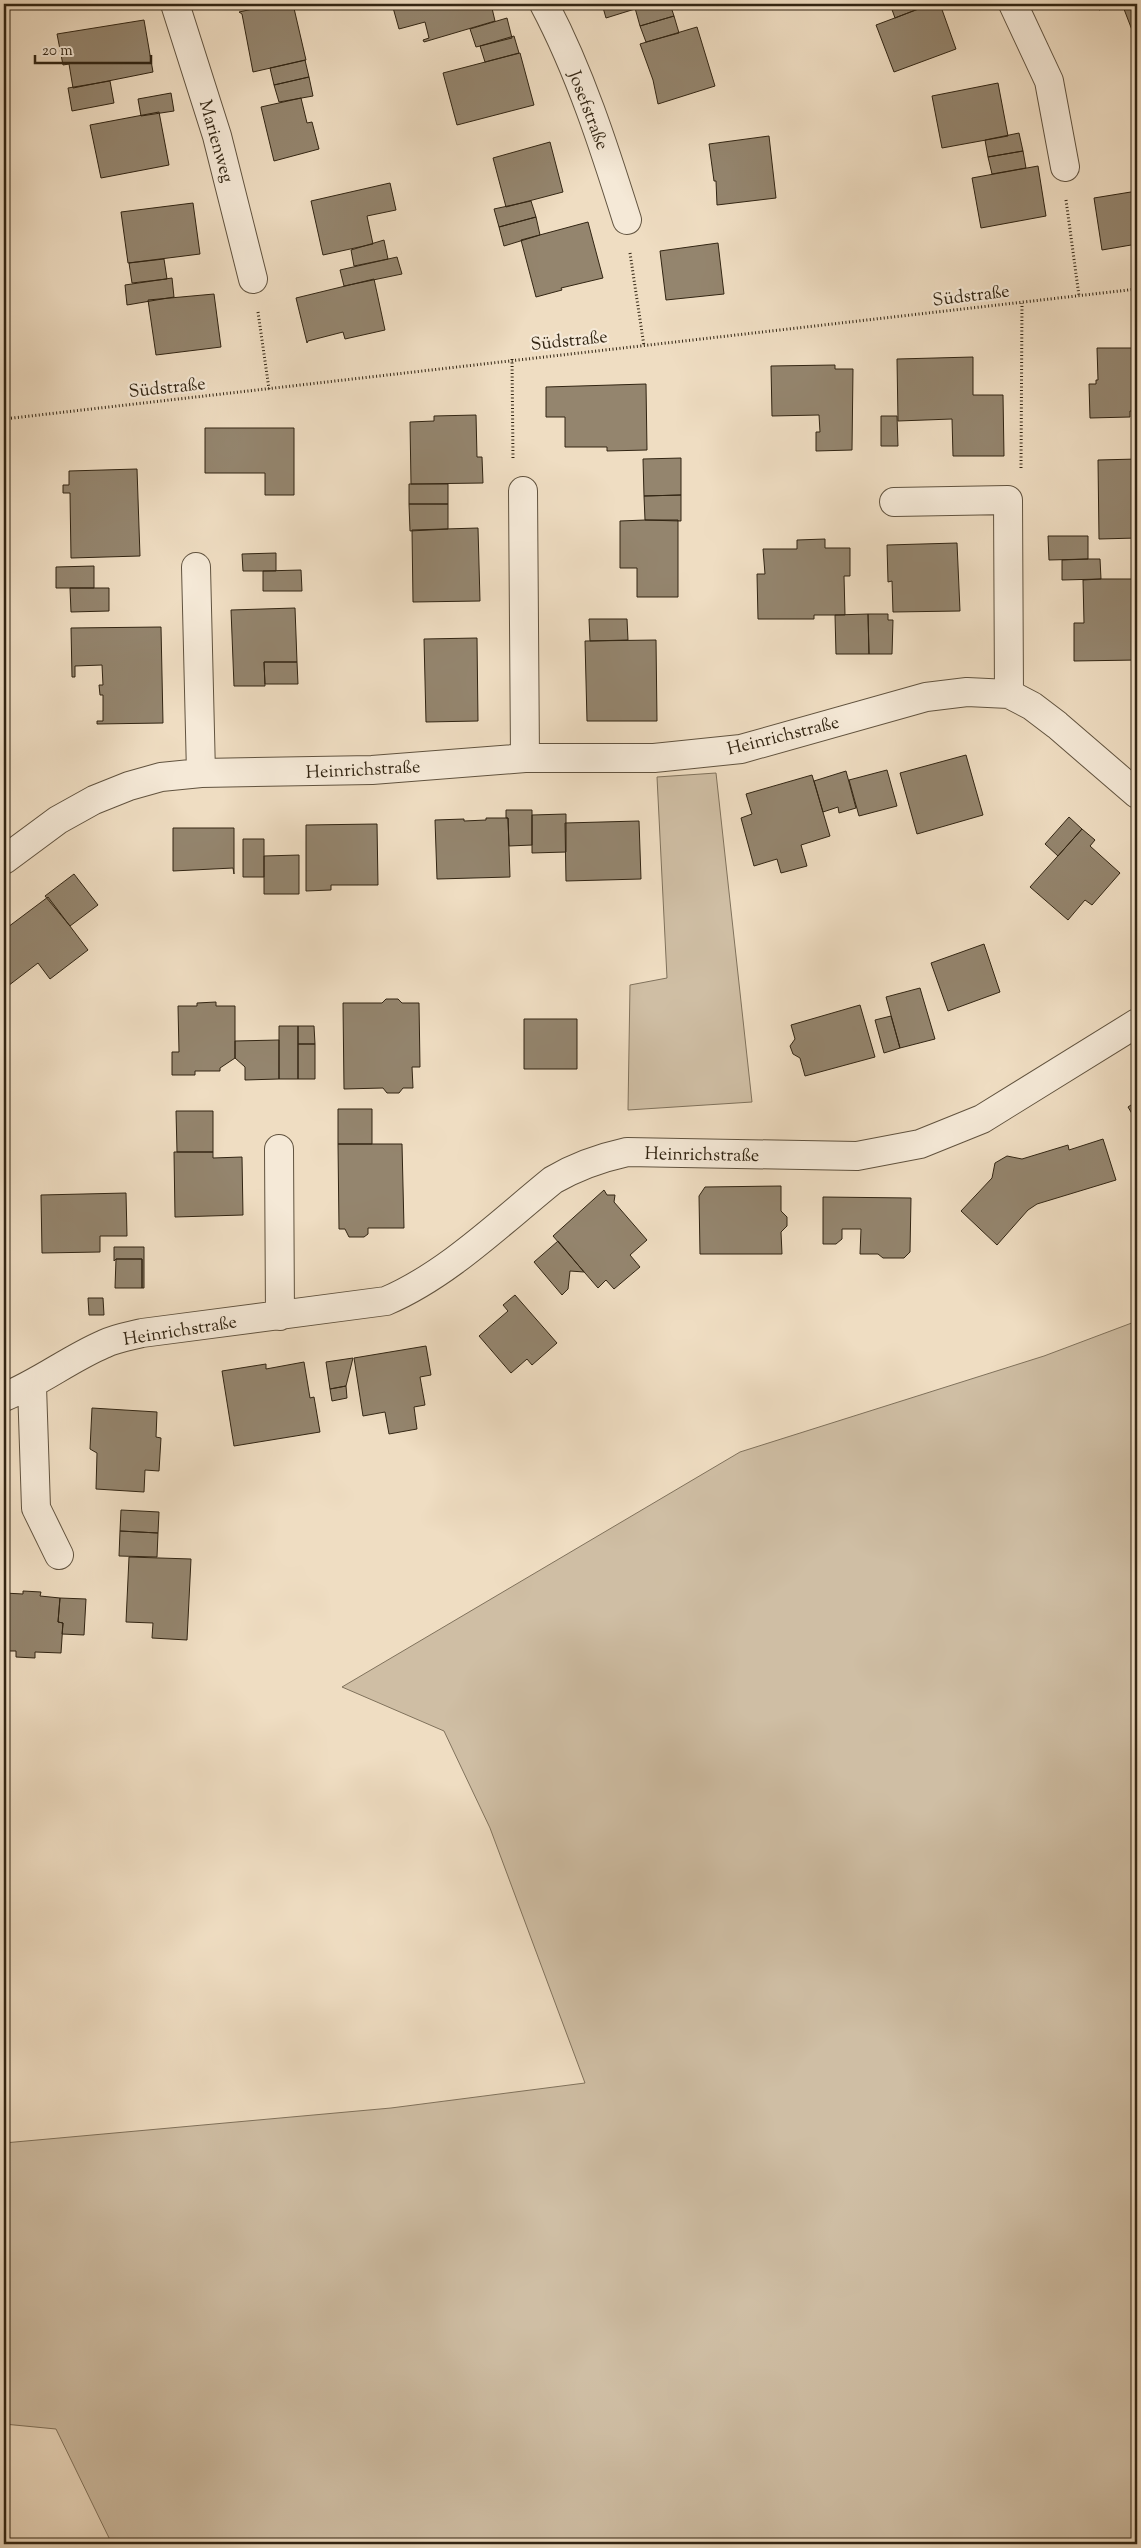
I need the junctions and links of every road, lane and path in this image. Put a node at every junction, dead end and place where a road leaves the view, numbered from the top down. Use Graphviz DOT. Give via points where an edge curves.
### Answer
graph roads {
  1 [pos="175,4"];
  2 [pos="544,4"];
  3 [pos="1013,4"];
  4 [pos="1065,167"];
  5 [pos="626,220"];
  6 [pos="253,279"];
  7 [pos="1137,289"];
  8 [pos="1079,296"];
  9 [pos="1022,303"];
  10 [pos="644,346"];
  11 [pos="512,359"];
  12 [pos="269,389"];
  13 [pos="4,419"];
  14 [pos="523,491"];
  15 [pos="1008,500"];
  16 [pos="894,502"];
  17 [pos="196,567"];
  18 [pos="1009,694"];
  19 [pos="525,758"];
  20 [pos="201,773"];
  21 [pos="1137,794"];
  22 [pos="4,860"];
  23 [pos="1137,1022"];
  24 [pos="279,1149"];
  25 [pos="280,1316"];
  26 [pos="32,1386"];
  27 [pos="4,1397"];
  28 [pos="59,1555"];
  1 -- 6 [label="street, Marienweg" via="217,136"];
  2 -- 5 [label="street, Josefstraße" via="558,29 604,146"];
  3 -- 4 [label="street" via="1049,81"];
  4 -- 8 [label="path" via="1066,205"];
  5 -- 10 [label="path"];
  6 -- 12 [label="path"];
  7 -- 8 [label="path, Südstraße"];
  8 -- 9 [label="path, Südstraße"];
  9 -- 10 [label="path, Südstraße"];
  9 -- 15 [label="path" via="1021,478"];
  10 -- 11 [label="path, Südstraße"];
  11 -- 12 [label="path, Südstraße"];
  11 -- 14 [label="path" via="513,467"];
  12 -- 13 [label="path, Südstraße"];
  14 -- 19 [label="street"];
  15 -- 16 [label="street"];
  15 -- 18 [label="street"];
  17 -- 20 [label="street"];
  18 -- 19 [label="street, Heinrichstraße" via="967,692 926,697 741,749 654,758"];
  18 -- 21 [label="street, Heinrichstraße" via="1058,725"];
  19 -- 20 [label="street, Heinrichstraße" via="372,770"];
  20 -- 22 [label="street, Heinrichstraße" via="153,779 94,800 58,820"];
  23 -- 25 [label="street, Heinrichstraße" via="982,1119 920,1144 857,1156 627,1152 604,1157 573,1168 553,1180 414,1290 386,1301"];
  24 -- 25 [label="street"];
  25 -- 26 [label="street, Heinrichstraße" via="142,1333 106,1343"];
  26 -- 27 [label="street, Heinrichstraße"];
  26 -- 28 [label="street" via="36,1508"];
}
